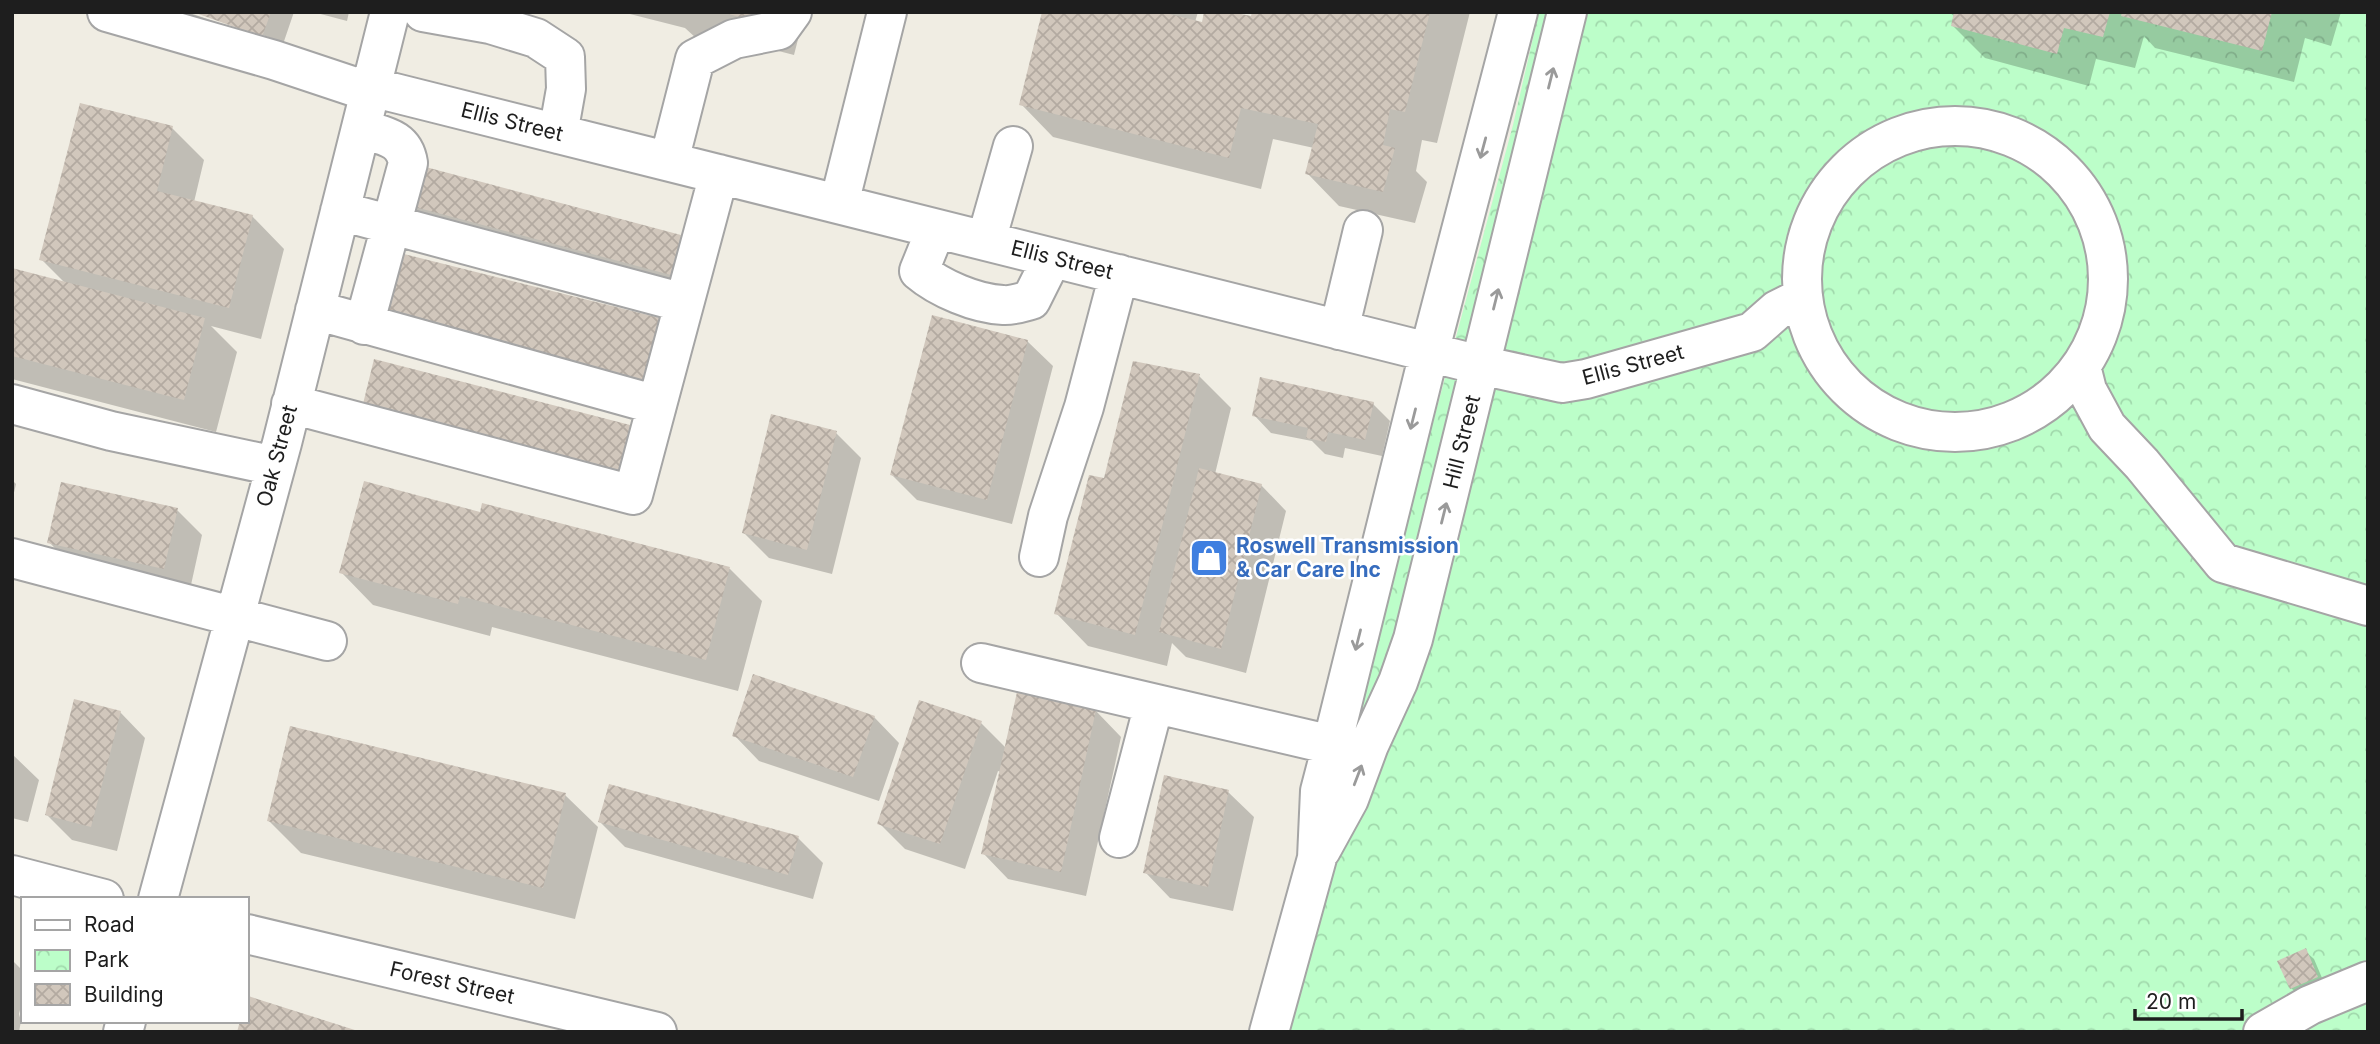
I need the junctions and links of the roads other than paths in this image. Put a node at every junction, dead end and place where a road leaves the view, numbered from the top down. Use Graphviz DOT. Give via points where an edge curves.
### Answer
graph roads {
  1 [pos="107,12"];
  2 [pos="390,12"];
  3 [pos="424,12"];
  4 [pos="792,12"];
  5 [pos="887,12"];
  6 [pos="1518,12"];
  7 [pos="1567,12"];
  8 [pos="371,89"];
  9 [pos="361,129"];
  10 [pos="558,134"];
  11 [pos="1013,146"];
  12 [pos="669,161"];
  13 [pos="719,174"];
  14 [pos="839,204"];
  15 [pos="340,211"];
  16 [pos="391,224"];
  17 [pos="936,229"];
  18 [pos="1363,230"];
  19 [pos="986,241"];
  20 [pos="1052,258"];
  21 [pos="1119,274"];
  22 [pos="684,303"];
  23 [pos="315,310"];
  24 [pos="1808,314"];
  25 [pos="364,324"];
  26 [pos="1339,330"];
  27 [pos="1430,353"];
  28 [pos="1480,365"];
  29 [pos="2081,366"];
  30 [pos="2047,403"];
  31 [pos="12,404"];
  32 [pos="291,404"];
  33 [pos="657,405"];
  34 [pos="2107,427"];
  35 [pos="275,466"];
  36 [pos="1039,557"];
  37 [pos="12,558"];
  38 [pos="2368,606"];
  39 [pos="235,616"];
  40 [pos="327,640"];
  41 [pos="981,663"];
  42 [pos="1154,704"];
  43 [pos="1332,745"];
  44 [pos="1119,838"];
  45 [pos="1317,858"];
  46 [pos="12,875"];
  47 [pos="96,897"];
  48 [pos="159,897"];
  49 [pos="248,934"];
  50 [pos="2368,981"];
  51 [pos="583,1023"];
  52 [pos="657,1032"];
  53 [pos="1269,1032"];
  54 [pos="2263,1032"];
  1 -- 8 [label="street, Ellis Street"];
  2 -- 8 [label="street, Oak Street"];
  3 -- 10 [label="street" via="536,38 565,57 566,89"];
  4 -- 12 [label="street" via="779,30 734,39 695,59"];
  5 -- 14 [label="street"];
  6 -- 27 [label="street, Hill Street, one-way"];
  28 -- 7 [label="street, Hill Street, one-way"];
  8 -- 9 [label="street, Oak Street"];
  8 -- 10 [label="street, Ellis Street"];
  9 -- 15 [label="street, Oak Street"];
  9 -- 16 [label="street" via="397,141 406,153 408,163"];
  10 -- 12 [label="street, Ellis Street"];
  11 -- 19 [label="street"];
  12 -- 13 [label="street, Ellis Street"];
  13 -- 14 [label="street, Ellis Street"];
  13 -- 22 [label="street"];
  14 -- 17 [label="street, Ellis Street"];
  15 -- 16 [label="street"];
  15 -- 23 [label="street, Oak Street"];
  16 -- 22 [label="street"];
  16 -- 25 [label="street"];
  17 -- 19 [label="street, Ellis Street"];
  17 -- 20 [label="street" via="919,271 934,284 963,296 1004,306 1031,300"];
  18 -- 26 [label="street"];
  19 -- 20 [label="street, Ellis Street"];
  20 -- 21 [label="street, Ellis Street"];
  21 -- 26 [label="street, Ellis Street"];
  21 -- 36 [label="street"];
  22 -- 33 [label="street"];
  23 -- 25 [label="street"];
  23 -- 32 [label="street, Oak Street"];
  24 -- 28 [label="street, Ellis Street" via="1783,341 1752,332 1562,383"];
  24 -- 29 [label="street" via="1801,263 1817,209 1851,164 1898,135 1953,124 2008,133 2056,162 2084,197 2108,259 2105,316"];
  24 -- 30 [label="street" via="1833,374 1878,414 1937,433 1997,427"];
  25 -- 33 [label="street"];
  26 -- 27 [label="street, Ellis Street"];
  27 -- 28 [label="street, Ellis Street"];
  27 -- 43 [label="street, Hill Street, one-way"];
  45 -- 28 [label="street, Hill Street, one-way" via="1349,799 1413,639"];
  29 -- 30 [label="street"];
  29 -- 34 [label="street" via="2087,390"];
  30 -- 34 [label="street"];
  31 -- 35 [label="street" via="111,431"];
  32 -- 33 [label="street" via="633,495"];
  32 -- 35 [label="street, Oak Street"];
  34 -- 38 [label="street" via="2223,563"];
  35 -- 39 [label="street, Oak Street"];
  37 -- 39 [label="street"];
  39 -- 40 [label="street"];
  39 -- 48 [label="street, Oak Street"];
  41 -- 42 [label="street"];
  42 -- 43 [label="street"];
  42 -- 44 [label="street"];
  43 -- 45 [label="street, Hill Street" via="1320,791"];
  45 -- 53 [label="street, Hill Street"];
  46 -- 47 [label="street"];
  49 -- 51 [label="street, Forest Street"];
  50 -- 54 [label="street" via="2310,1005"];
  51 -- 52 [label="street, Forest Street"];
}
